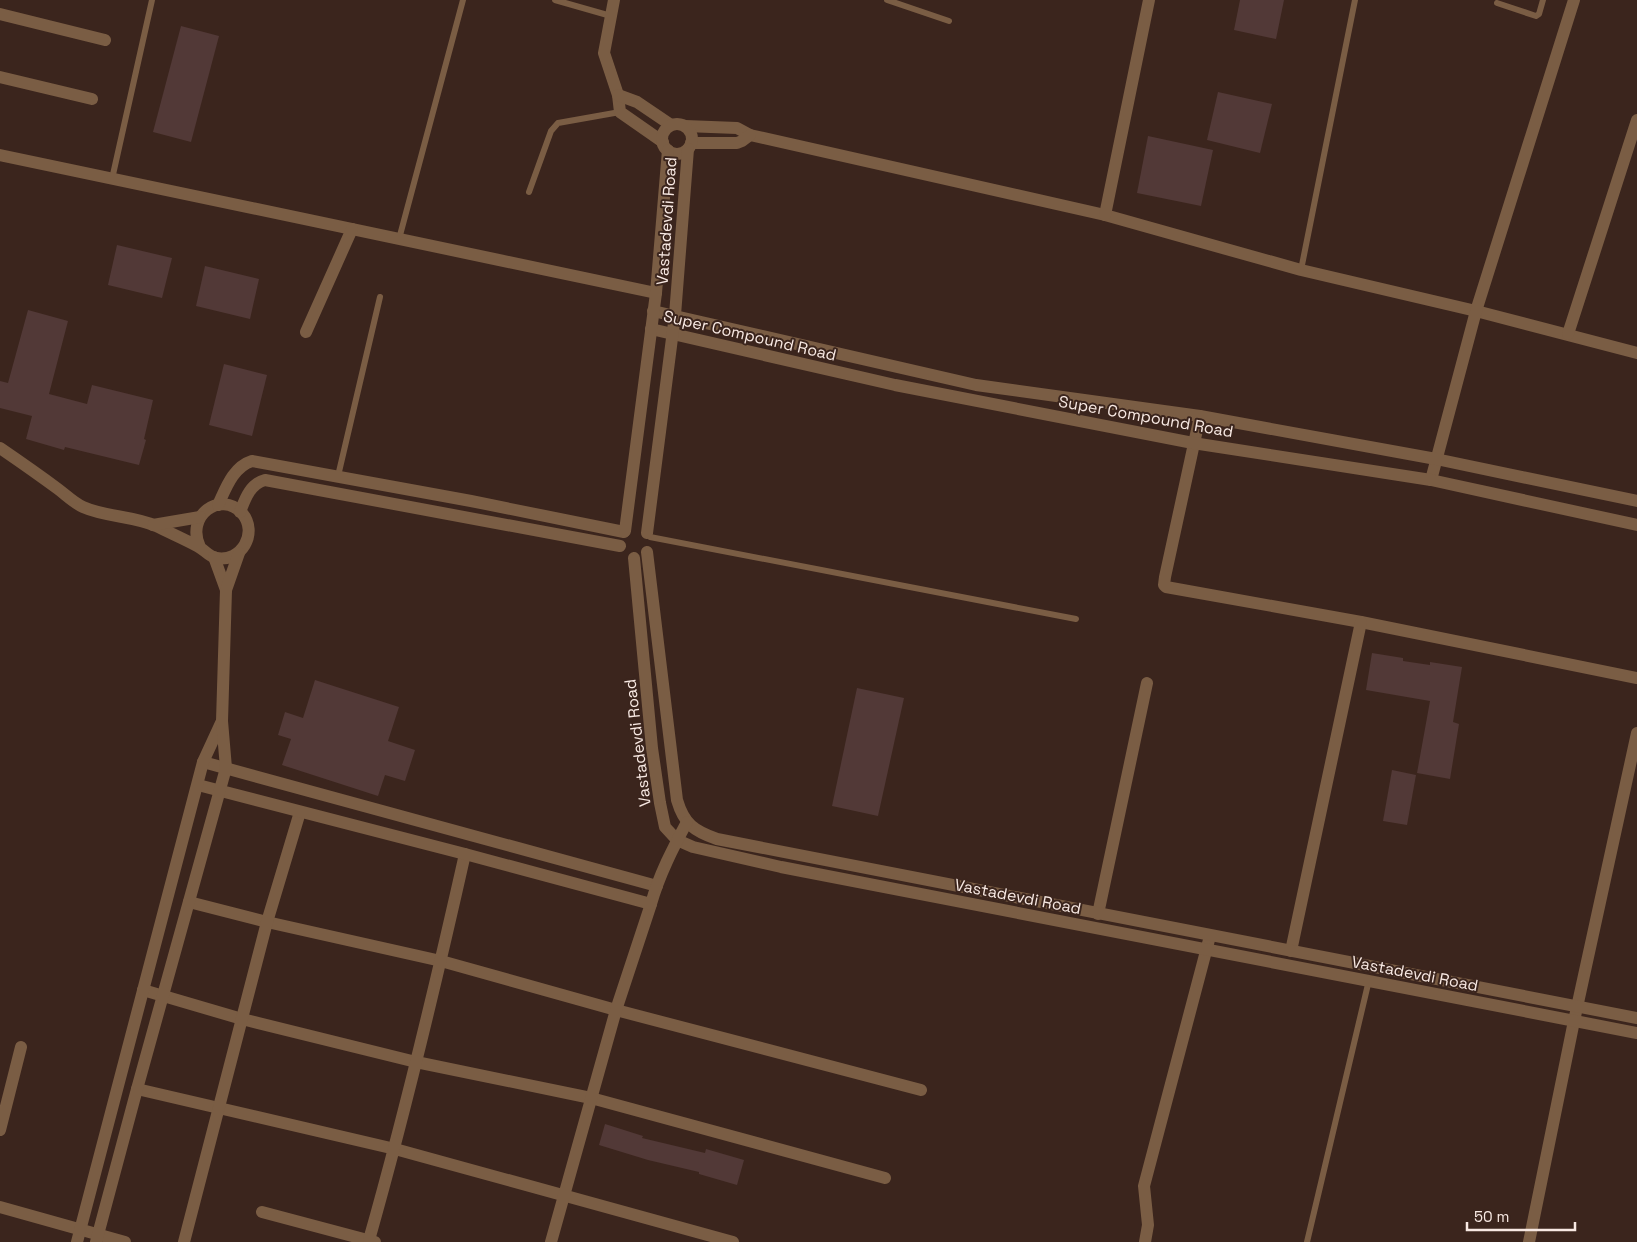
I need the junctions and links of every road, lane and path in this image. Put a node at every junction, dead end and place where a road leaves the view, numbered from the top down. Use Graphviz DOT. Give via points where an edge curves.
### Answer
graph roads {
  1 [pos="152,0"];
  2 [pos="463,0"];
  3 [pos="555,0"];
  4 [pos="614,0"];
  5 [pos="887,0"];
  6 [pos="1149,0"];
  7 [pos="1355,0"];
  8 [pos="1543,0"];
  9 [pos="1574,0"];
  10 [pos="1496,3"];
  11 [pos="0,14"];
  12 [pos="611,16"];
  13 [pos="949,21"];
  14 [pos="105,40"];
  15 [pos="0,77"];
  16 [pos="618,95"];
  17 [pos="92,99"];
  18 [pos="620,112"];
  19 [pos="1637,120"];
  20 [pos="671,125"];
  21 [pos="686,126"];
  22 [pos="750,134"];
  23 [pos="665,146"];
  24 [pos="690,146"];
  25 [pos="0,156"];
  26 [pos="112,179"];
  27 [pos="529,192"];
  28 [pos="1105,215"];
  29 [pos="352,229"];
  30 [pos="399,239"];
  31 [pos="1301,270"];
  32 [pos="656,293"];
  33 [pos="380,297"];
  34 [pos="653,311"];
  35 [pos="1476,311"];
  36 [pos="675,315"];
  37 [pos="651,329"];
  38 [pos="306,332"];
  39 [pos="672,333"];
  40 [pos="1568,334"];
  41 [pos="1637,353"];
  42 [pos="1200,416"];
  43 [pos="1193,443"];
  44 [pos="0,448"];
  45 [pos="1436,459"];
  46 [pos="338,476"];
  47 [pos="1431,480"];
  48 [pos="1637,501"];
  49 [pos="218,505"];
  50 [pos="240,512"];
  51 [pos="200,517"];
  52 [pos="154,525"];
  53 [pos="1637,525"];
  54 [pos="624,532"];
  55 [pos="648,535"];
  56 [pos="620,546"];
  57 [pos="200,547"];
  58 [pos="647,552"];
  59 [pos="239,553"];
  60 [pos="214,557"];
  61 [pos="634,558"];
  62 [pos="226,590"];
  63 [pos="1076,619"];
  64 [pos="1361,622"];
  65 [pos="1637,678"];
  66 [pos="1147,683"];
  67 [pos="222,721"];
  68 [pos="1637,733"];
  69 [pos="204,762"];
  70 [pos="226,768"];
  71 [pos="198,785"];
  72 [pos="220,791"];
  73 [pos="300,812"];
  74 [pos="687,822"];
  75 [pos="677,840"];
  76 [pos="465,854"];
  77 [pos="656,886"];
  78 [pos="189,902"];
  79 [pos="651,904"];
  80 [pos="1098,914"];
  81 [pos="267,922"];
  82 [pos="1210,936"];
  83 [pos="1207,949"];
  84 [pos="1291,951"];
  85 [pos="441,961"];
  86 [pos="1369,980"];
  87 [pos="143,990"];
  88 [pos="162,996"];
  89 [pos="1578,1007"];
  90 [pos="616,1010"];
  91 [pos="1637,1018"];
  92 [pos="242,1019"];
  93 [pos="1574,1022"];
  94 [pos="1637,1033"];
  95 [pos="21,1046"];
  96 [pos="416,1062"];
  97 [pos="137,1089"];
  98 [pos="921,1090"];
  99 [pos="591,1098"];
  100 [pos="3,1104"];
  101 [pos="218,1109"];
  102 [pos="0,1130"];
  103 [pos="395,1149"];
  104 [pos="885,1178"];
  105 [pos="564,1195"];
  106 [pos="0,1207"];
  107 [pos="262,1212"];
  108 [pos="80,1229"];
  109 [pos="97,1238"];
  110 [pos="372,1241"];
  111 [pos="77,1242"];
  112 [pos="125,1242"];
  113 [pos="184,1242"];
  114 [pos="551,1242"];
  115 [pos="733,1242"];
  116 [pos="1145,1242"];
  117 [pos="1307,1242"];
  118 [pos="1529,1242"];
  1 -- 26 [label="lane"];
  2 -- 30 [label="lane"];
  3 -- 12 [label="lane"];
  4 -- 12 [label="street"];
  5 -- 13 [label="lane"];
  6 -- 28 [label="street"];
  7 -- 31 [label="lane"];
  8 -- 10 [label="lane" via="1536,16"];
  9 -- 35 [label="street"];
  11 -- 14 [label="street"];
  12 -- 16 [label="street" via="604,53"];
  15 -- 17 [label="street"];
  16 -- 18 [label="street"];
  16 -- 20 [label="street" via="637,102"];
  18 -- 23 [label="street, Vastadevdi Road"];
  18 -- 27 [label="lane" via="554,126"];
  19 -- 40 [label="street"];
  20 -- 21 [label="street"];
  20 -- 23 [label="street" via="664,132"];
  21 -- 22 [label="street" via="737,128"];
  21 -- 24 [label="street" via="691,134"];
  22 -- 24 [label="street" via="742,142"];
  22 -- 28 [label="street"];
  23 -- 24 [label="street" via="677,154"];
  23 -- 32 [label="street, Vastadevdi Road"];
  24 -- 36 [label="street, Vastadevdi Road"];
  25 -- 26 [label="street"];
  26 -- 29 [label="street"];
  28 -- 31 [label="street"];
  29 -- 30 [label="street"];
  29 -- 38 [label="street"];
  30 -- 32 [label="street"];
  31 -- 35 [label="street"];
  32 -- 34 [label="street, Vastadevdi Road"];
  33 -- 46 [label="lane"];
  34 -- 36 [label="street, Super Compound Road"];
  34 -- 37 [label="street, Vastadevdi Road"];
  35 -- 40 [label="street"];
  35 -- 45 [label="street"];
  36 -- 39 [label="street, Vastadevdi Road"];
  36 -- 42 [label="street, Super Compound Road" via="976,385"];
  37 -- 39 [label="street, Super Compound Road"];
  37 -- 54 [label="street, Vastadevdi Road"];
  39 -- 43 [label="street, Super Compound Road" via="895,385"];
  39 -- 55 [label="street, Vastadevdi Road"];
  40 -- 41 [label="street"];
  42 -- 43 [label="street"];
  42 -- 45 [label="street, Super Compound Road"];
  43 -- 47 [label="street, Super Compound Road"];
  43 -- 64 [label="street" via="1164,582 1166,587"];
  44 -- 52 [label="street" via="83,507"];
  45 -- 47 [label="street"];
  45 -- 48 [label="street, Super Compound Road"];
  46 -- 49 [label="street" via="252,462 238,470"];
  46 -- 54 [label="street"];
  47 -- 53 [label="street, Super Compound Road"];
  49 -- 50 [label="street" via="227,505"];
  49 -- 51 [label="street"];
  50 -- 56 [label="street" via="246,495 257,482 265,480"];
  50 -- 59 [label="street" via="249,530"];
  51 -- 52 [label="street"];
  51 -- 57 [label="street" via="196,539"];
  52 -- 57 [label="street"];
  54 -- 55 [label="street" via="634,527"];
  54 -- 56 [label="street"];
  55 -- 58 [label="street" via="650,547"];
  55 -- 63 [label="lane"];
  56 -- 61 [label="street" via="625,554"];
  57 -- 60 [label="street"];
  58 -- 61 [label="street"];
  58 -- 74 [label="street, Vastadevdi Road" via="677,800"];
  59 -- 60 [label="street" via="231,557"];
  59 -- 62 [label="street"];
  60 -- 62 [label="street"];
  61 -- 75 [label="street, Vastadevdi Road" via="660,803 665,827"];
  62 -- 67 [label="street"];
  64 -- 65 [label="street"];
  64 -- 84 [label="street"];
  66 -- 80 [label="street"];
  67 -- 69 [label="street"];
  67 -- 70 [label="street"];
  68 -- 89 [label="street"];
  69 -- 70 [label="street"];
  69 -- 71 [label="street"];
  70 -- 72 [label="street"];
  70 -- 77 [label="street"];
  71 -- 72 [label="street"];
  71 -- 87 [label="street"];
  72 -- 73 [label="street"];
  72 -- 78 [label="street"];
  73 -- 76 [label="street"];
  73 -- 81 [label="street"];
  74 -- 75 [label="street"];
  74 -- 80 [label="street, Vastadevdi Road" via="702,834 717,839"];
  75 -- 77 [label="street"];
  75 -- 83 [label="street, Vastadevdi Road" via="701,850 780,867"];
  76 -- 79 [label="street"];
  76 -- 85 [label="street"];
  77 -- 79 [label="street"];
  78 -- 81 [label="street"];
  78 -- 88 [label="street"];
  79 -- 90 [label="street"];
  80 -- 82 [label="street, Vastadevdi Road"];
  81 -- 85 [label="street"];
  81 -- 92 [label="street"];
  82 -- 83 [label="street"];
  82 -- 84 [label="street, Vastadevdi Road"];
  83 -- 86 [label="street, Vastadevdi Road"];
  83 -- 116 [label="street" via="1144,1186 1148,1225"];
  84 -- 89 [label="street, Vastadevdi Road"];
  85 -- 90 [label="street"];
  85 -- 96 [label="street"];
  86 -- 93 [label="street, Vastadevdi Road"];
  86 -- 117 [label="lane"];
  87 -- 88 [label="street"];
  87 -- 108 [label="street"];
  88 -- 92 [label="street"];
  88 -- 97 [label="street"];
  89 -- 91 [label="street, Vastadevdi Road"];
  89 -- 93 [label="street"];
  90 -- 98 [label="street"];
  90 -- 99 [label="street"];
  92 -- 96 [label="street"];
  92 -- 101 [label="street"];
  93 -- 94 [label="street, Vastadevdi Road"];
  93 -- 118 [label="street"];
  95 -- 100 [label="street"];
  96 -- 99 [label="street"];
  96 -- 103 [label="street"];
  97 -- 101 [label="street"];
  97 -- 109 [label="street"];
  99 -- 104 [label="street"];
  99 -- 105 [label="street"];
  100 -- 102 [label="street"];
  101 -- 103 [label="street"];
  101 -- 113 [label="street"];
  103 -- 105 [label="street"];
  103 -- 110 [label="street"];
  105 -- 114 [label="street"];
  105 -- 115 [label="street"];
  106 -- 108 [label="street"];
  107 -- 110 [label="street"];
  108 -- 109 [label="street"];
  108 -- 111 [label="street"];
  109 -- 112 [label="street"];
}
